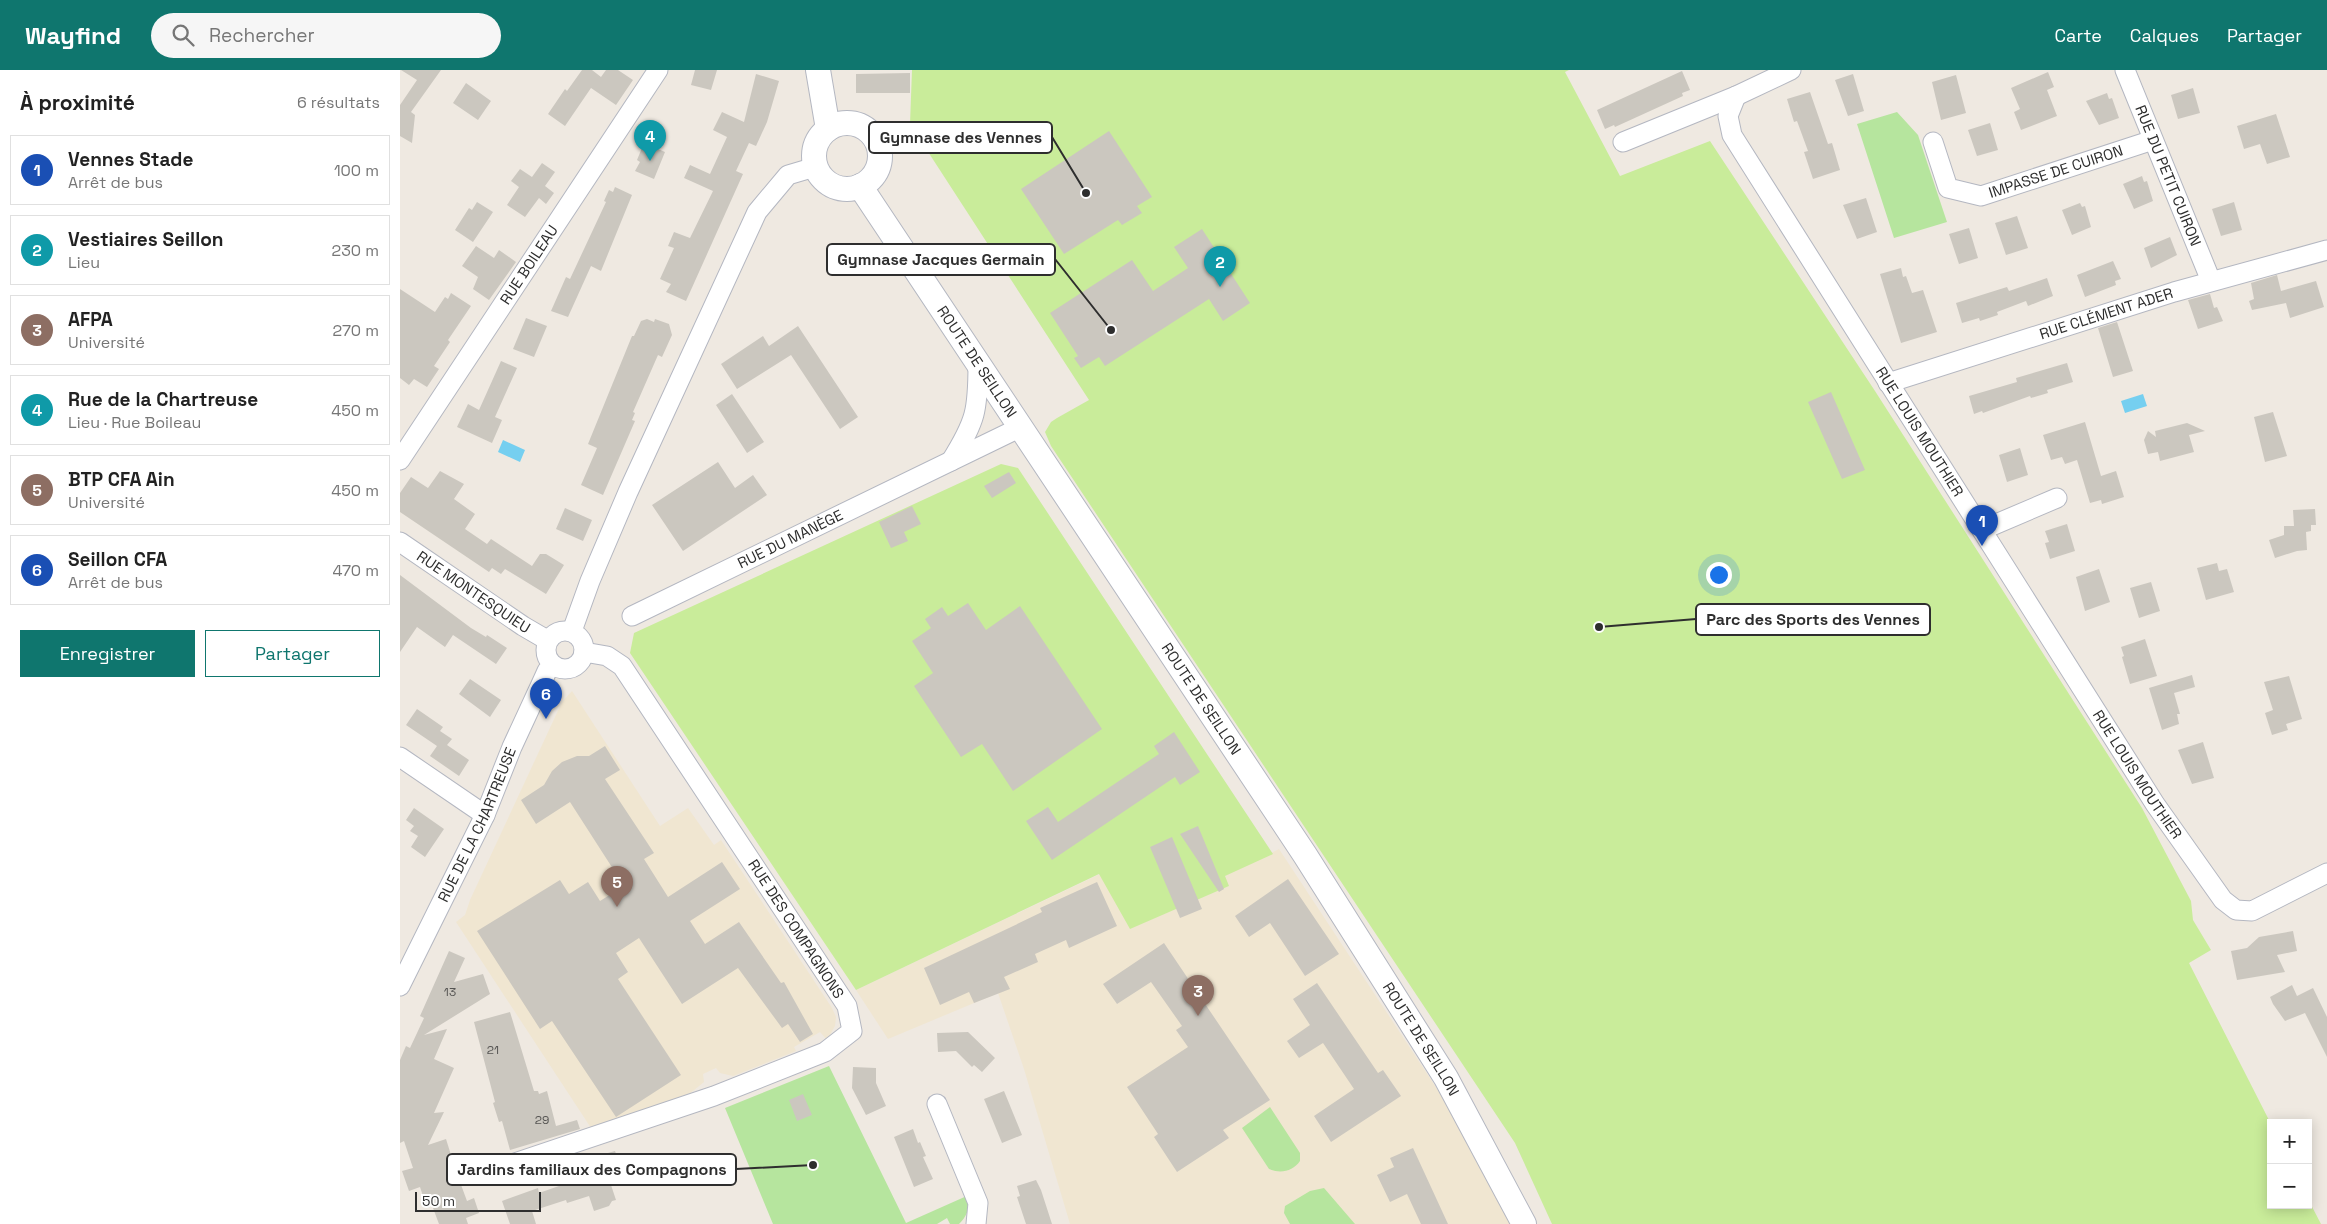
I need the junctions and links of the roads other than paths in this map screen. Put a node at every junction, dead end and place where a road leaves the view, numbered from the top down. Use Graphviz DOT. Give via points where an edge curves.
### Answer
graph roads {
  1 [pos="658,70"];
  2 [pos="818,70"];
  3 [pos="1791,70"];
  4 [pos="2125,70"];
  5 [pos="1761,77"];
  6 [pos="1736,96"];
  7 [pos="828,129"];
  8 [pos="2154,140"];
  9 [pos="1623,142"];
  10 [pos="1933,142"];
  11 [pos="815,167"];
  12 [pos="860,186"];
  13 [pos="2327,250"];
  14 [pos="2211,281"];
  15 [pos="978,364"];
  16 [pos="1888,384"];
  17 [pos="1021,427"];
  18 [pos="400,460"];
  19 [pos="950,462"];
  20 [pos="2057,498"];
  21 [pos="1982,530"];
  22 [pos="400,542"];
  23 [pos="632,616"];
  24 [pos="572,631"];
  25 [pos="547,640"];
  26 [pos="584,652"];
  27 [pos="553,666"];
  28 [pos="400,757"];
  29 [pos="485,815"];
  30 [pos="2327,873"];
  31 [pos="400,986"];
  32 [pos="937,1104"];
  33 [pos="491,1172"];
  34 [pos="976,1224"];
  35 [pos="1524,1224"];
  1 -- 18 [label="street, RUE BOILEAU"];
  2 -- 7 [label="street"];
  3 -- 5 [label="street"];
  4 -- 8 [label="street, RUE DU PETIT CUIRON"];
  5 -- 6 [label="street"];
  6 -- 9 [label="street"];
  6 -- 16 [label="street, RUE LOUIS MOUTHIER" via="1728,116 1732,136"];
  7 -- 11 [label="street" via="815,146"];
  7 -- 12 [label="street" via="849,123 869,131 875,140 879,160 870,180"];
  8 -- 10 [label="street, IMPASSE DE CUIRON" via="1981,196 1948,188"];
  8 -- 14 [label="street, RUE DU PETIT CUIRON"];
  11 -- 12 [label="street" via="821,177 834,186 850,189"];
  11 -- 24 [label="street" via="788,175 757,212 628,492"];
  12 -- 15 [label="street, ROUTE DE SEILLON"];
  13 -- 14 [label="street, RUE CLÉMENT ADER"];
  14 -- 16 [label="street, RUE CLÉMENT ADER"];
  15 -- 17 [label="street, ROUTE DE SEILLON"];
  15 -- 19 [label="street" via="978,405 969,433"];
  16 -- 21 [label="street, RUE LOUIS MOUTHIER"];
  17 -- 19 [label="street, RUE DU MANÈGE"];
  17 -- 35 [label="street, ROUTE DE SEILLON" via="1310,863 1446,1078"];
  19 -- 23 [label="street, RUE DU MANÈGE"];
  20 -- 21 [label="street"];
  21 -- 30 [label="street, RUE LOUIS MOUTHIER" via="2155,804 2223,900 2236,910 2252,911"];
  22 -- 25 [label="street, RUE MONTESQUIEU"];
  24 -- 25 [label="street" via="556,632"];
  24 -- 26 [label="street" via="581,640"];
  25 -- 27 [label="street" via="545,654"];
  26 -- 27 [label="street" via="573,668"];
  26 -- 33 [label="street, RUE DES COMPAGNONS" via="607,656 622,666 847,1006 852,1031 825,1052 714,1096"];
  27 -- 29 [label="street, RUE DE LA CHARTREUSE" via="547,671 512,747"];
  28 -- 29 [label="street"];
  29 -- 31 [label="street, RUE DE LA CHARTREUSE"];
  32 -- 34 [label="street" via="978,1203"];
}
